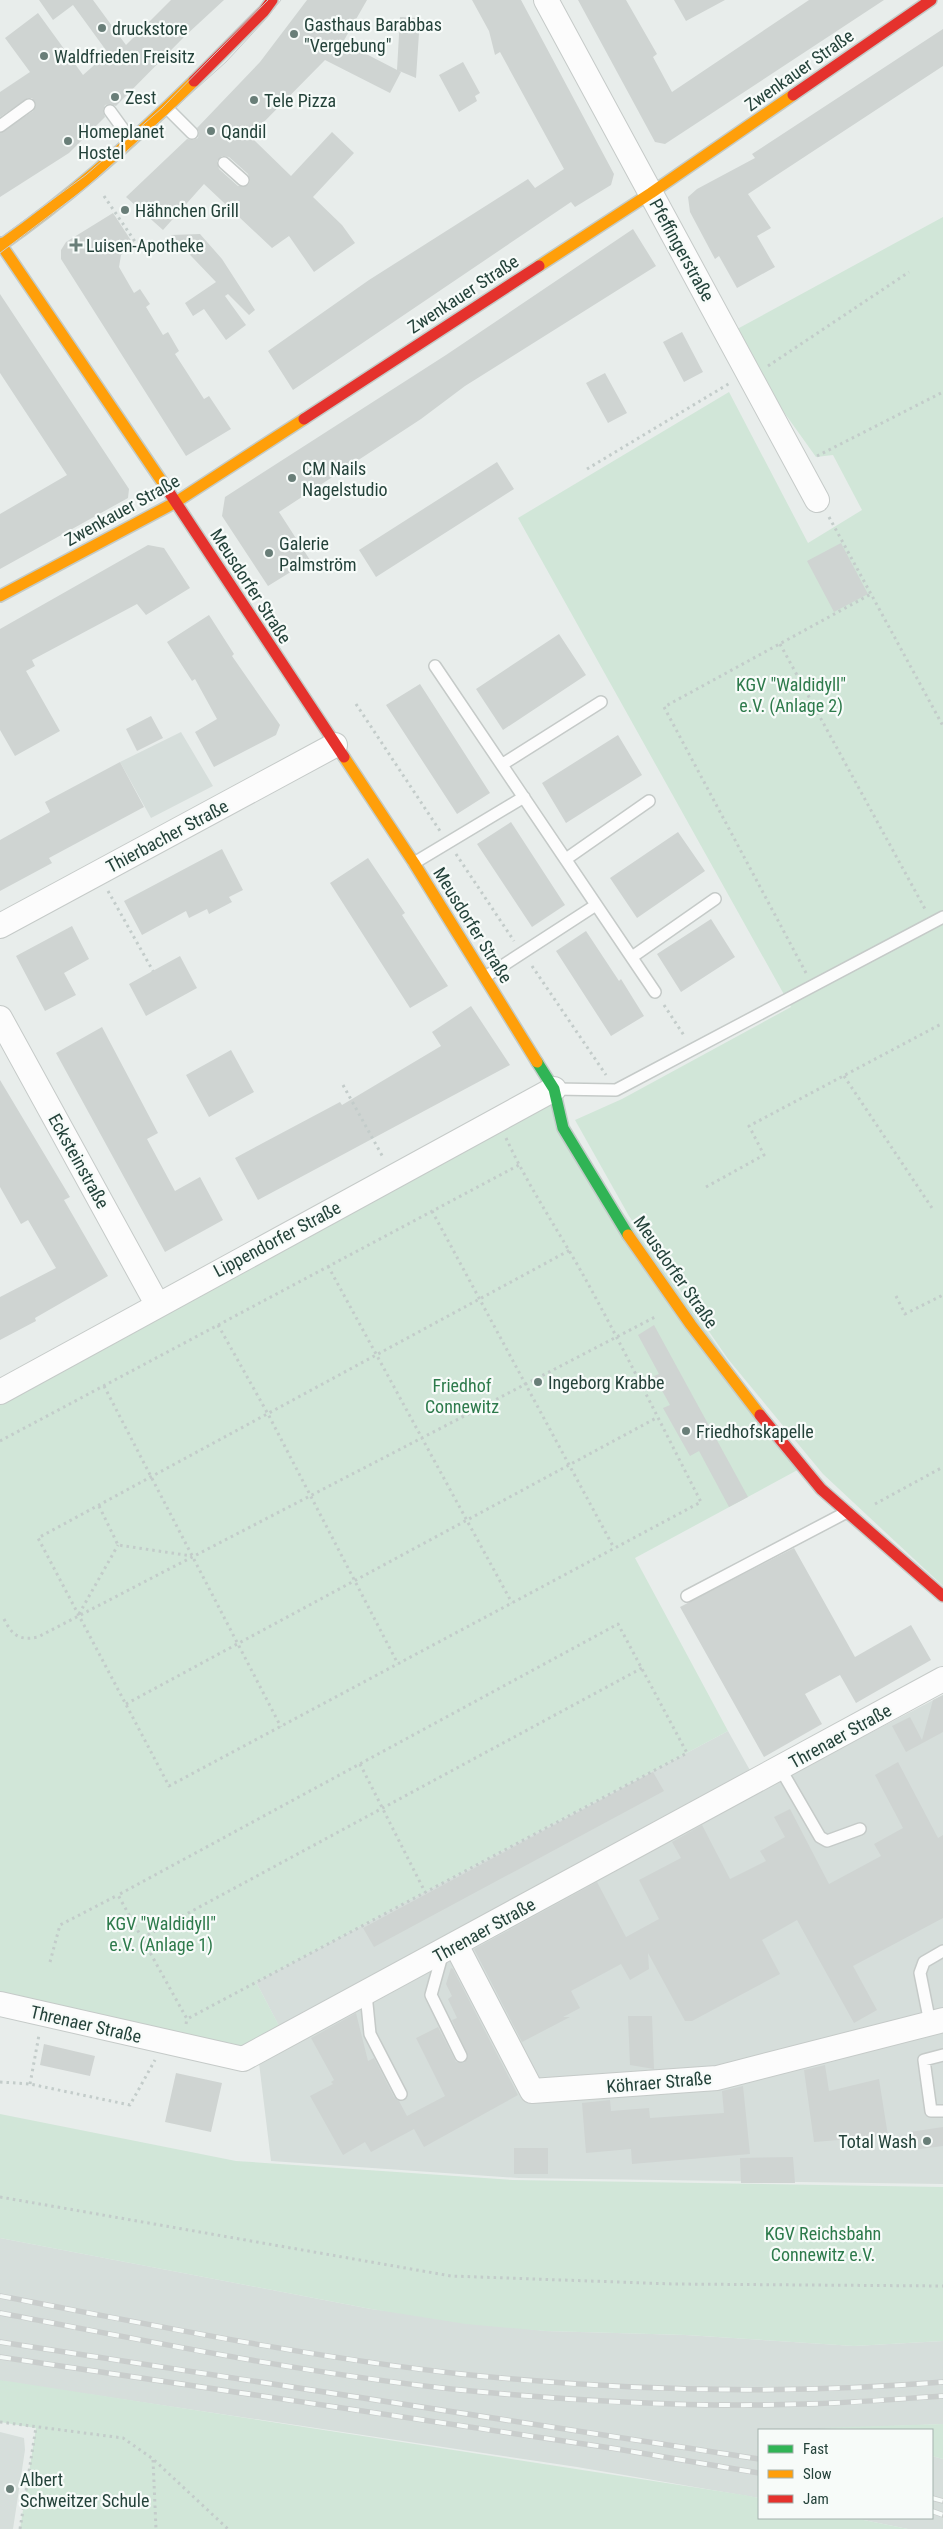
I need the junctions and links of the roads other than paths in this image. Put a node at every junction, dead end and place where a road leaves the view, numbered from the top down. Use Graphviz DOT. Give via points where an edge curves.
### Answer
graph roads {
  1 [pos="546,0"];
  2 [pos="931,0"];
  3 [pos="264,4"];
  4 [pos="29,105"];
  5 [pos="167,108"];
  6 [pos="110,112"];
  7 [pos="0,126"];
  8 [pos="192,133"];
  9 [pos="131,140"];
  10 [pos="224,163"];
  11 [pos="243,180"];
  12 [pos="650,193"];
  13 [pos="0,244"];
  14 [pos="817,500"];
  15 [pos="176,502"];
  16 [pos="0,596"];
  17 [pos="435,666"];
  18 [pos="601,702"];
  19 [pos="335,745"];
  20 [pos="503,764"];
  21 [pos="524,797"];
  22 [pos="649,801"];
  23 [pos="566,859"];
  24 [pos="414,863"];
  25 [pos="715,899"];
  26 [pos="596,906"];
  27 [pos="943,917"];
  28 [pos="0,926"];
  29 [pos="632,957"];
  30 [pos="485,977"];
  31 [pos="655,992"];
  32 [pos="0,1018"];
  33 [pos="554,1088"];
  34 [pos="157,1304"];
  35 [pos="0,1392"];
  36 [pos="850,1515"];
  37 [pos="686,1596"];
  38 [pos="943,1596"];
  39 [pos="943,1679"];
  40 [pos="780,1768"];
  41 [pos="860,1829"];
  42 [pos="450,1949"];
  43 [pos="943,1951"];
  44 [pos="366,1994"];
  45 [pos="0,2004"];
  46 [pos="937,2021"];
  47 [pos="943,2055"];
  48 [pos="461,2056"];
  49 [pos="401,2094"];
  50 [pos="937,2111"];
  1 -- 12 [label="street, Pfeffingerstraße"];
  2 -- 12 [label="street, Zwenkauer Straße"];
  3 -- 5 [label="street"];
  4 -- 7 [label="lane"];
  5 -- 8 [label="lane"];
  5 -- 9 [label="street"];
  6 -- 9 [label="lane"];
  9 -- 13 [label="street" via="92,177"];
  10 -- 11 [label="lane"];
  12 -- 14 [label="street, Pfeffingerstraße"];
  12 -- 15 [label="street, Zwenkauer Straße"];
  13 -- 15 [label="street, Meusdorfer Straße"];
  15 -- 16 [label="street, Zwenkauer Straße"];
  15 -- 19 [label="street, Meusdorfer Straße"];
  17 -- 20 [label="lane"];
  18 -- 20 [label="lane"];
  19 -- 24 [label="street, Meusdorfer Straße"];
  19 -- 28 [label="street, Thierbacher Straße"];
  20 -- 21 [label="lane"];
  21 -- 23 [label="lane"];
  21 -- 24 [label="lane"];
  22 -- 23 [label="lane"];
  23 -- 26 [label="lane"];
  24 -- 30 [label="street, Meusdorfer Straße"];
  25 -- 29 [label="lane"];
  26 -- 29 [label="lane"];
  26 -- 30 [label="lane"];
  27 -- 33 [label="lane" via="616,1090"];
  29 -- 31 [label="lane"];
  30 -- 33 [label="street, Meusdorfer Straße"];
  32 -- 34 [label="street, Ecksteinstraße"];
  33 -- 34 [label="street, Lippendorfer Straße"];
  33 -- 36 [label="street, Meusdorfer Straße" via="564,1128 657,1278 754,1408 821,1489"];
  34 -- 35 [label="street, Lippendorfer Straße"];
  36 -- 37 [label="lane"];
  36 -- 38 [label="street, Meusdorfer Straße"];
  39 -- 40 [label="street, Threnaer Straße"];
  40 -- 41 [label="lane" via="820,1838 827,1841"];
  40 -- 42 [label="street, Threnaer Straße"];
  42 -- 44 [label="street, Threnaer Straße"];
  42 -- 46 [label="street, Köhraer Straße" via="532,2091 717,2078"];
  42 -- 48 [label="lane" via="431,1995"];
  43 -- 46 [label="lane" via="924,1962 920,1973"];
  44 -- 45 [label="street, Threnaer Straße" via="243,2059 175,2036"];
  44 -- 49 [label="lane" via="370,2034"];
  47 -- 50 [label="lane" via="924,2060"];
}
